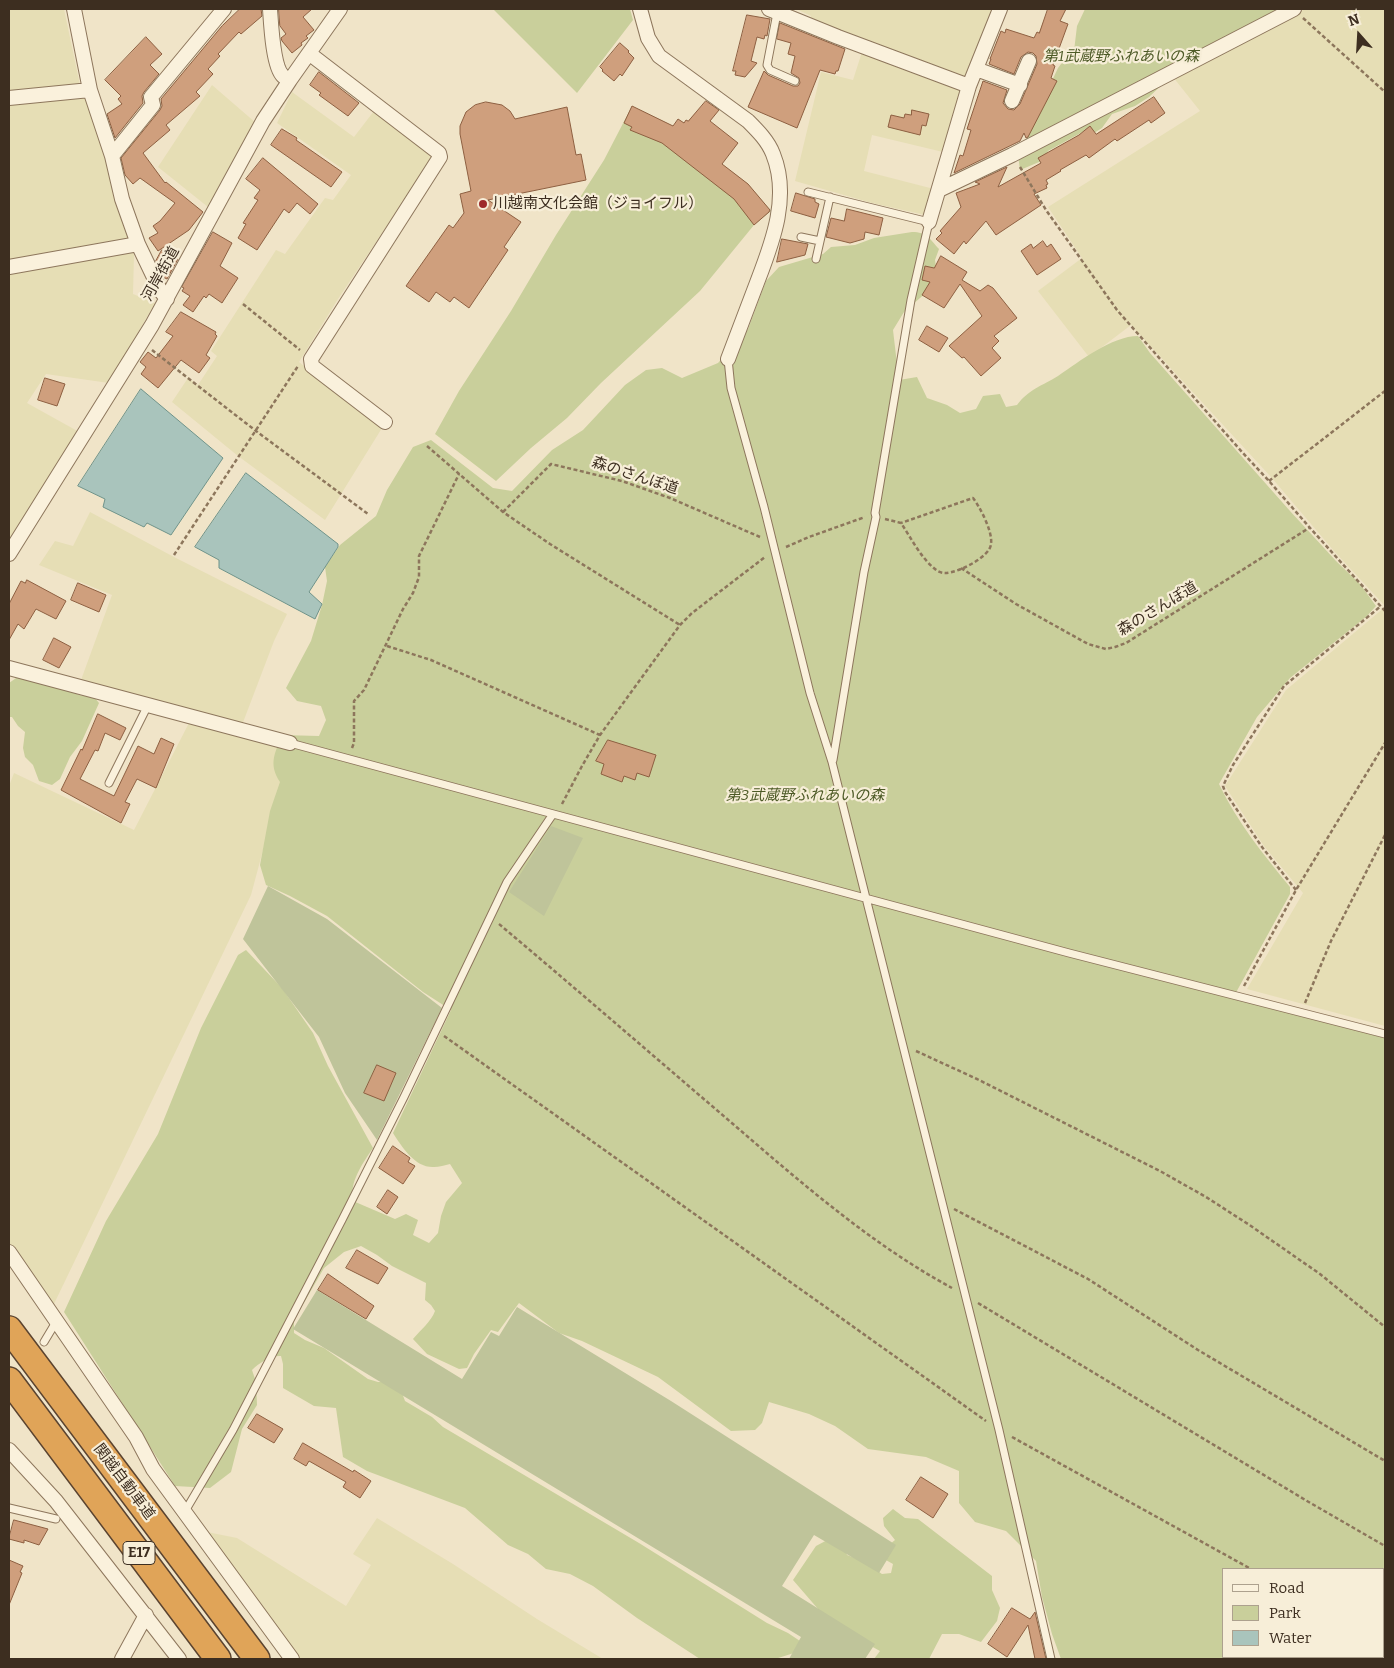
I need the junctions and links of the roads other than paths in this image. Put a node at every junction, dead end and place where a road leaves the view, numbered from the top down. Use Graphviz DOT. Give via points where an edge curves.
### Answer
graph roads {
  1 [pos="74,9"];
  2 [pos="224,9"];
  3 [pos="270,9"];
  4 [pos="340,9"];
  5 [pos="640,9"];
  6 [pos="1000,9"];
  7 [pos="773,11"];
  8 [pos="1297,12"];
  9 [pos="310,54"];
  10 [pos="1029,61"];
  11 [pos="976,69"];
  12 [pos="290,80"];
  13 [pos="795,81"];
  14 [pos="1020,85"];
  15 [pos="969,86"];
  16 [pos="90,90"];
  17 [pos="9,98"];
  18 [pos="1012,101"];
  19 [pos="112,156"];
  20 [pos="939,190"];
  21 [pos="808,192"];
  22 [pos="830,198"];
  23 [pos="929,222"];
  24 [pos="801,237"];
  25 [pos="820,241"];
  26 [pos="138,244"];
  27 [pos="816,259"];
  28 [pos="9,268"];
  29 [pos="167,299"];
  30 [pos="728,359"];
  31 [pos="385,422"];
  32 [pos="9,554"];
  33 [pos="9,668"];
  34 [pos="148,705"];
  35 [pos="290,743"];
  36 [pos="832,762"];
  37 [pos="109,783"];
  38 [pos="555,814"];
  39 [pos="866,899"];
  40 [pos="1385,1034"];
  41 [pos="9,1252"];
  42 [pos="57,1321"];
  43 [pos="9,1329"];
  44 [pos="44,1342"];
  45 [pos="9,1380"];
  46 [pos="9,1450"];
  47 [pos="9,1508"];
  48 [pos="184,1514"];
  49 [pos="56,1519"];
  50 [pos="146,1615"];
  51 [pos="122,1659"];
  52 [pos="179,1659"];
  53 [pos="218,1659"];
  54 [pos="257,1659"];
  55 [pos="292,1659"];
  56 [pos="1051,1659"];
  1 -- 16 [label="street"];
  2 -- 19 [label="street" via="151,97 153,105"];
  3 -- 12 [label="street" via="271,32 279,67 282,76"];
  4 -- 9 [label="street, 河岸街道"];
  5 -- 30 [label="street" via="648,38 659,56 748,121 763,137 777,169 780,183 777,223"];
  6 -- 11 [label="street"];
  7 -- 13 [label="lane" via="767,65 770,70"];
  7 -- 15 [label="street"];
  8 -- 20 [label="street"];
  9 -- 12 [label="street, 河岸街道"];
  9 -- 31 [label="street" via="440,156 308,357 312,366"];
  10 -- 14 [label="street"];
  11 -- 14 [label="street"];
  11 -- 15 [label="street"];
  12 -- 29 [label="street, 河岸街道" via="263,121"];
  14 -- 18 [label="street"];
  15 -- 20 [label="street"];
  16 -- 17 [label="street"];
  16 -- 19 [label="street"];
  19 -- 26 [label="street" via="122,199"];
  20 -- 23 [label="street"];
  21 -- 22 [label="lane"];
  22 -- 23 [label="lane"];
  22 -- 25 [label="lane"];
  23 -- 36 [label="lane" via="911,300"];
  24 -- 25 [label="lane"];
  25 -- 27 [label="lane"];
  26 -- 28 [label="street"];
  26 -- 29 [label="street"];
  29 -- 32 [label="street, 河岸街道"];
  30 -- 36 [label="lane" via="731,388 810,693"];
  33 -- 34 [label="street"];
  34 -- 35 [label="street"];
  34 -- 37 [label="lane"];
  35 -- 38 [label="lane"];
  36 -- 39 [label="lane"];
  38 -- 39 [label="lane"];
  38 -- 48 [label="lane" via="507,882 338,1229 233,1430"];
  39 -- 40 [label="lane"];
  39 -- 56 [label="lane" via="999,1430"];
  41 -- 42 [label="street"];
  42 -- 44 [label="lane"];
  42 -- 48 [label="street"];
  43 -- 54 [label="highway, 関越自動車道 / E17"];
  45 -- 53 [label="highway, 関越自動車道 / E17"];
  46 -- 50 [label="street" via="56,1501"];
  47 -- 49 [label="lane"];
  48 -- 55 [label="street"];
  50 -- 51 [label="street"];
  50 -- 52 [label="street"];
}
